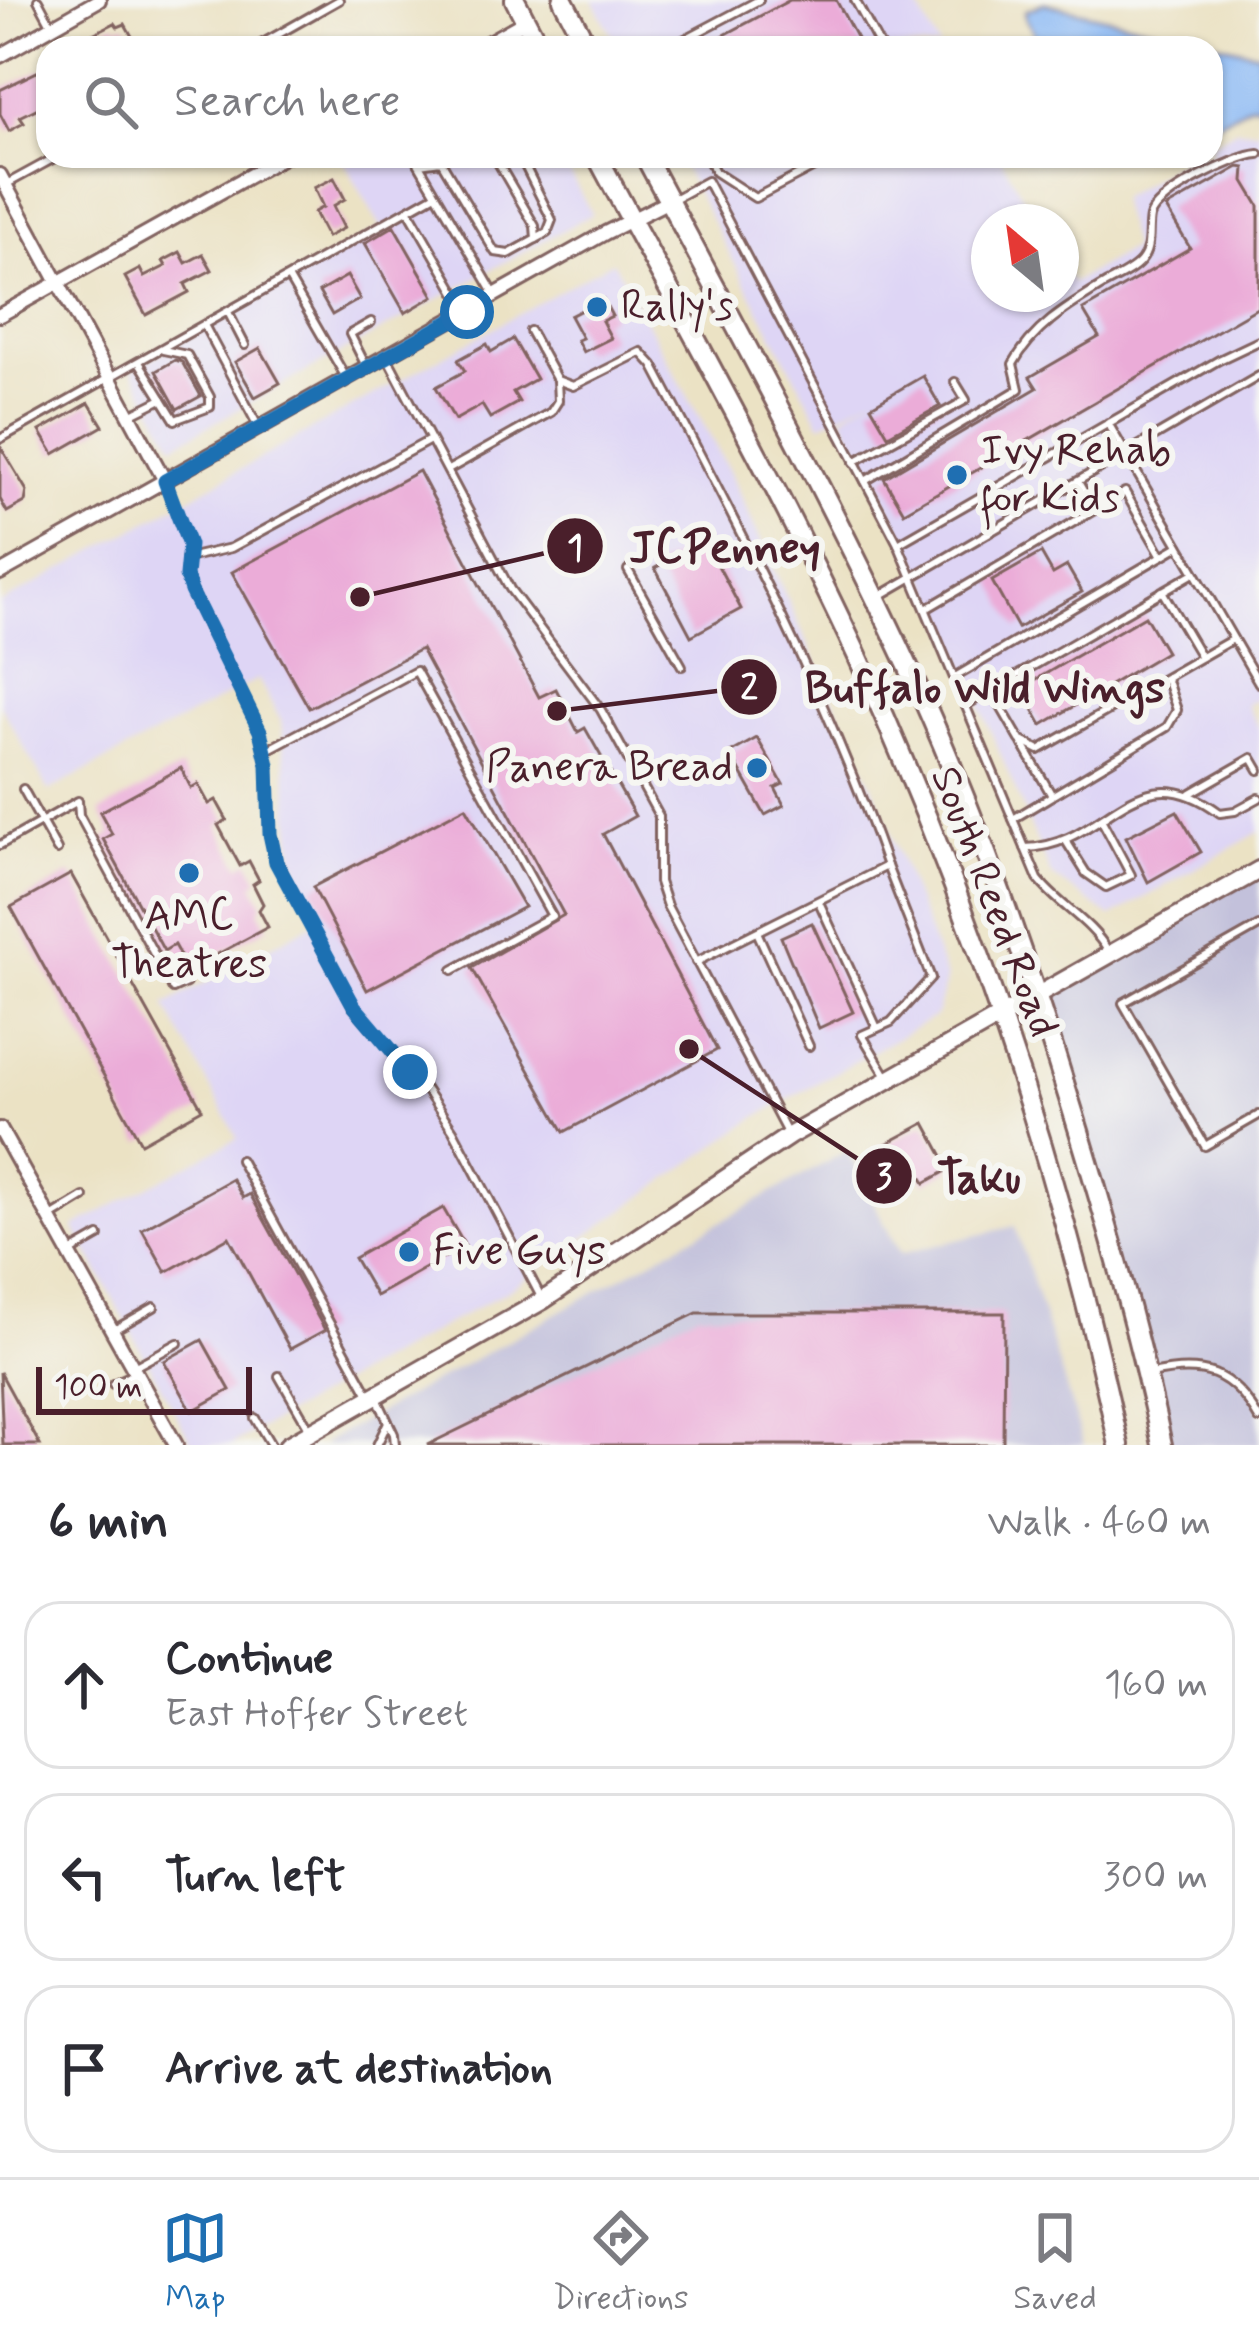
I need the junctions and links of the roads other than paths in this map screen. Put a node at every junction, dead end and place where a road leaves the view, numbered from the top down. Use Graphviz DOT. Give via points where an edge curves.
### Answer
graph roads {
  1 [pos="38,0"];
  2 [pos="99,0"];
  3 [pos="338,0"];
  4 [pos="515,0"];
  5 [pos="562,0"];
  6 [pos="759,0"];
  7 [pos="855,0"];
  8 [pos="526,21"];
  9 [pos="52,26"];
  10 [pos="275,36"];
  11 [pos="499,36"];
  12 [pos="534,36"];
  13 [pos="582,36"];
  14 [pos="691,36"];
  15 [pos="874,36"];
  16 [pos="0,56"];
  17 [pos="1259,154"];
  18 [pos="1223,165"];
  19 [pos="36,166"];
  20 [pos="264,168"];
  21 [pos="421,168"];
  22 [pos="445,168"];
  23 [pos="501,168"];
  24 [pos="526,168"];
  25 [pos="603,168"];
  26 [pos="651,168"];
  27 [pos="713,168"];
  28 [pos="812,168"];
  29 [pos="1218,168"];
  30 [pos="715,172"];
  31 [pos="707,181"];
  32 [pos="2,182"];
  33 [pos="436,194"];
  34 [pos="669,201"];
  35 [pos="408,210"];
  36 [pos="631,219"];
  37 [pos="536,239"];
  38 [pos="288,278"];
  39 [pos="58,283"];
  40 [pos="495,296"];
  41 [pos="228,312"];
  42 [pos="467,312"];
  43 [pos="0,315"];
  44 [pos="370,322"];
  45 [pos="204,326"];
  46 [pos="530,331"];
  47 [pos="1259,341"];
  48 [pos="245,345"];
  49 [pos="162,350"];
  50 [pos="387,357"];
  51 [pos="140,362"];
  52 [pos="367,368"];
  53 [pos="1259,376"];
  54 [pos="110,379"];
  55 [pos="347,380"];
  56 [pos="557,380"];
  57 [pos="955,382"];
  58 [pos="162,399"];
  59 [pos="130,416"];
  60 [pos="1108,423"];
  61 [pos="260,428"];
  62 [pos="0,440"];
  63 [pos="430,440"];
  64 [pos="1126,455"];
  65 [pos="854,462"];
  66 [pos="446,471"];
  67 [pos="165,481"];
  68 [pos="865,482"];
  69 [pos="1078,482"];
  70 [pos="1094,510"];
  71 [pos="898,544"];
  72 [pos="1179,546"];
  73 [pos="1162,556"];
  74 [pos="187,558"];
  75 [pos="628,570"];
  76 [pos="0,573"];
  77 [pos="1194,573"];
  78 [pos="913,578"];
  79 [pos="1162,591"];
  80 [pos="875,599"];
  81 [pos="926,609"];
  82 [pos="1233,639"];
  83 [pos="1201,657"];
  84 [pos="682,666"];
  85 [pos="955,677"];
  86 [pos="1166,678"];
  87 [pos="1259,683"];
  88 [pos="991,690"];
  89 [pos="966,705"];
  90 [pos="1020,740"];
  91 [pos="265,751"];
  92 [pos="1259,770"];
  93 [pos="23,789"];
  94 [pos="1191,793"];
  95 [pos="1052,795"];
  96 [pos="1259,798"];
  97 [pos="1013,819"];
  98 [pos="1101,819"];
  99 [pos="41,822"];
  100 [pos="1066,841"];
  101 [pos="0,845"];
  102 [pos="1024,848"];
  103 [pos="57,850"];
  104 [pos="887,866"];
  105 [pos="1259,870"];
  106 [pos="820,902"];
  107 [pos="1259,926"];
  108 [pos="758,934"];
  109 [pos="1110,954"];
  110 [pos="696,962"];
  111 [pos="452,970"];
  112 [pos="187,983"];
  113 [pos="1037,995"];
  114 [pos="1001,1016"];
  115 [pos="877,1028"];
  116 [pos="809,1046"];
  117 [pos="889,1080"];
  118 [pos="1259,1115"];
  119 [pos="0,1130"];
  120 [pos="789,1136"];
  121 [pos="6,1158"];
  122 [pos="240,1160"];
  123 [pos="85,1198"];
  124 [pos="50,1218"];
  125 [pos="99,1236"];
  126 [pos="69,1253"];
  127 [pos="542,1301"];
  128 [pos="154,1307"];
  129 [pos="112,1330"];
  130 [pos="178,1343"];
  131 [pos="134,1370"];
  132 [pos="1147,1375"];
  133 [pos="279,1376"];
  134 [pos="113,1384"];
  135 [pos="374,1397"];
  136 [pos="255,1418"];
  137 [pos="1259,1419"];
  138 [pos="388,1422"];
  139 [pos="311,1432"];
  140 [pos="176,1445"];
  141 [pos="271,1445"];
  142 [pos="288,1445"];
  143 [pos="376,1445"];
  144 [pos="394,1445"];
  145 [pos="1118,1445"];
  146 [pos="1162,1445"];
  1 -- 9 [label="lane"];
  2 -- 9 [label="street"];
  3 -- 10 [label="lane"];
  4 -- 8 [label="main road"];
  5 -- 13 [label="main road"];
  6 -- 14 [label="lane"];
  7 -- 15 [label="lane"];
  8 -- 11 [label="street"];
  8 -- 12 [label="main road"];
  9 -- 16 [label="street"];
  17 -- 18 [label="lane"];
  19 -- 32 [label="lane"];
  20 -- 39 [label="street"];
  21 -- 33 [label="lane"];
  22 -- 37 [label="lane" via="495,252"];
  23 -- 37 [label="lane"];
  24 -- 37 [label="lane" via="552,220"];
  25 -- 36 [label="main road, South Reed Road"];
  26 -- 34 [label="main road, South Reed Road"];
  27 -- 30 [label="lane"];
  28 -- 30 [label="lane" via="755,198"];
  29 -- 68 [label="lane" via="1160,202 1140,262 1026,341 1012,364 1019,389"];
  30 -- 31 [label="lane"];
  31 -- 34 [label="lane"];
  31 -- 65 [label="lane"];
  32 -- 39 [label="street"];
  33 -- 35 [label="lane"];
  33 -- 40 [label="lane"];
  34 -- 36 [label="street"];
  34 -- 80 [label="main road, South Reed Road"];
  35 -- 38 [label="lane"];
  35 -- 42 [label="lane"];
  36 -- 40 [label="street"];
  36 -- 114 [label="main road, South Reed Road" via="857,656"];
  38 -- 41 [label="lane"];
  38 -- 55 [label="lane"];
  39 -- 43 [label="street"];
  39 -- 54 [label="street"];
  40 -- 42 [label="street"];
  41 -- 45 [label="lane"];
  41 -- 48 [label="lane"];
  42 -- 50 [label="street"];
  44 -- 52 [label="lane" via="350,334"];
  45 -- 49 [label="lane"];
  45 -- 61 [label="lane"];
  46 -- 56 [label="lane"];
  47 -- 60 [label="lane"];
  49 -- 51 [label="lane"];
  49 -- 58 [label="lane" via="188,355 210,407 175,420"];
  50 -- 52 [label="street"];
  50 -- 63 [label="lane"];
  51 -- 54 [label="lane"];
  51 -- 58 [label="lane"];
  52 -- 55 [label="street"];
  53 -- 64 [label="lane"];
  54 -- 59 [label="street"];
  54 -- 62 [label="lane"];
  55 -- 61 [label="street"];
  56 -- 66 [label="lane" via="551,412"];
  56 -- 104 [label="lane" via="573,386 640,352 653,364 822,706"];
  57 -- 65 [label="lane" via="966,400"];
  58 -- 59 [label="lane"];
  59 -- 67 [label="street"];
  60 -- 64 [label="lane"];
  60 -- 71 [label="lane"];
  61 -- 67 [label="street"];
  63 -- 66 [label="lane"];
  63 -- 74 [label="lane" via="231,548"];
  64 -- 69 [label="lane"];
  64 -- 72 [label="lane"];
  65 -- 68 [label="lane"];
  66 -- 110 [label="lane" via="510,589 601,710 659,816 658,882"];
  67 -- 74 [label="lane"];
  67 -- 76 [label="street"];
  68 -- 71 [label="lane"];
  69 -- 70 [label="lane"];
  69 -- 78 [label="lane"];
  70 -- 73 [label="lane" via="1125,492"];
  70 -- 81 [label="lane"];
  71 -- 78 [label="lane"];
  72 -- 73 [label="lane"];
  72 -- 77 [label="lane"];
  73 -- 85 [label="lane"];
  74 -- 91 [label="lane" via="191,591"];
  75 -- 84 [label="lane"];
  77 -- 79 [label="lane"];
  77 -- 82 [label="lane"];
  78 -- 80 [label="lane"];
  78 -- 81 [label="lane"];
  79 -- 83 [label="lane"];
  79 -- 88 [label="lane"];
  80 -- 113 [label="main road, South Reed Road" via="972,819"];
  81 -- 85 [label="lane"];
  82 -- 83 [label="lane"];
  82 -- 87 [label="lane"];
  83 -- 86 [label="lane"];
  85 -- 89 [label="lane"];
  86 -- 90 [label="lane" via="1039,750"];
  86 -- 95 [label="lane" via="1174,720"];
  88 -- 89 [label="lane"];
  88 -- 90 [label="lane"];
  89 -- 97 [label="lane"];
  90 -- 95 [label="lane"];
  91 -- 111 [label="lane" via="416,670 552,916"];
  91 -- 127 [label="lane" via="276,862 354,1006 453,1130"];
  92 -- 94 [label="lane" via="1252,758"];
  93 -- 99 [label="lane"];
  94 -- 96 [label="lane" via="1220,813"];
  94 -- 98 [label="lane" via="1150,790"];
  95 -- 97 [label="lane"];
  97 -- 102 [label="lane"];
  98 -- 100 [label="lane"];
  98 -- 100 [label="lane" via="1131,875 1106,887"];
  99 -- 101 [label="lane"];
  99 -- 103 [label="lane"];
  99 -- 112 [label="lane" via="78,801 173,989"];
  100 -- 102 [label="lane"];
  102 -- 109 [label="lane" via="1052,897 1095,928"];
  104 -- 106 [label="lane"];
  104 -- 115 [label="lane" via="931,978"];
  105 -- 109 [label="main road"];
  106 -- 108 [label="lane"];
  106 -- 115 [label="lane"];
  107 -- 118 [label="lane" via="1123,1003 1204,1146"];
  108 -- 110 [label="lane"];
  108 -- 116 [label="lane"];
  109 -- 113 [label="main road"];
  110 -- 120 [label="lane"];
  113 -- 114 [label="main road"];
  113 -- 132 [label="main road, South Reed Road"];
  114 -- 117 [label="main road"];
  114 -- 145 [label="main road, South Reed Road"];
  115 -- 117 [label="lane" via="862,1035"];
  117 -- 120 [label="main road"];
  119 -- 121 [label="street"];
  120 -- 127 [label="main road"];
  121 -- 124 [label="street"];
  122 -- 135 [label="lane"];
  123 -- 124 [label="lane"];
  124 -- 126 [label="street"];
  125 -- 126 [label="lane"];
  126 -- 129 [label="street"];
  127 -- 135 [label="main road"];
  128 -- 129 [label="lane"];
  129 -- 131 [label="street"];
  130 -- 131 [label="lane"];
  131 -- 134 [label="lane"];
  131 -- 140 [label="street"];
  132 -- 137 [label="lane" via="1208,1371 1242,1391"];
  132 -- 146 [label="main road, South Reed Road"];
  133 -- 139 [label="lane"];
  135 -- 138 [label="lane"];
  135 -- 139 [label="main road"];
  136 -- 141 [label="lane"];
  138 -- 143 [label="lane"];
  138 -- 144 [label="lane"];
  139 -- 142 [label="main road"];
}
